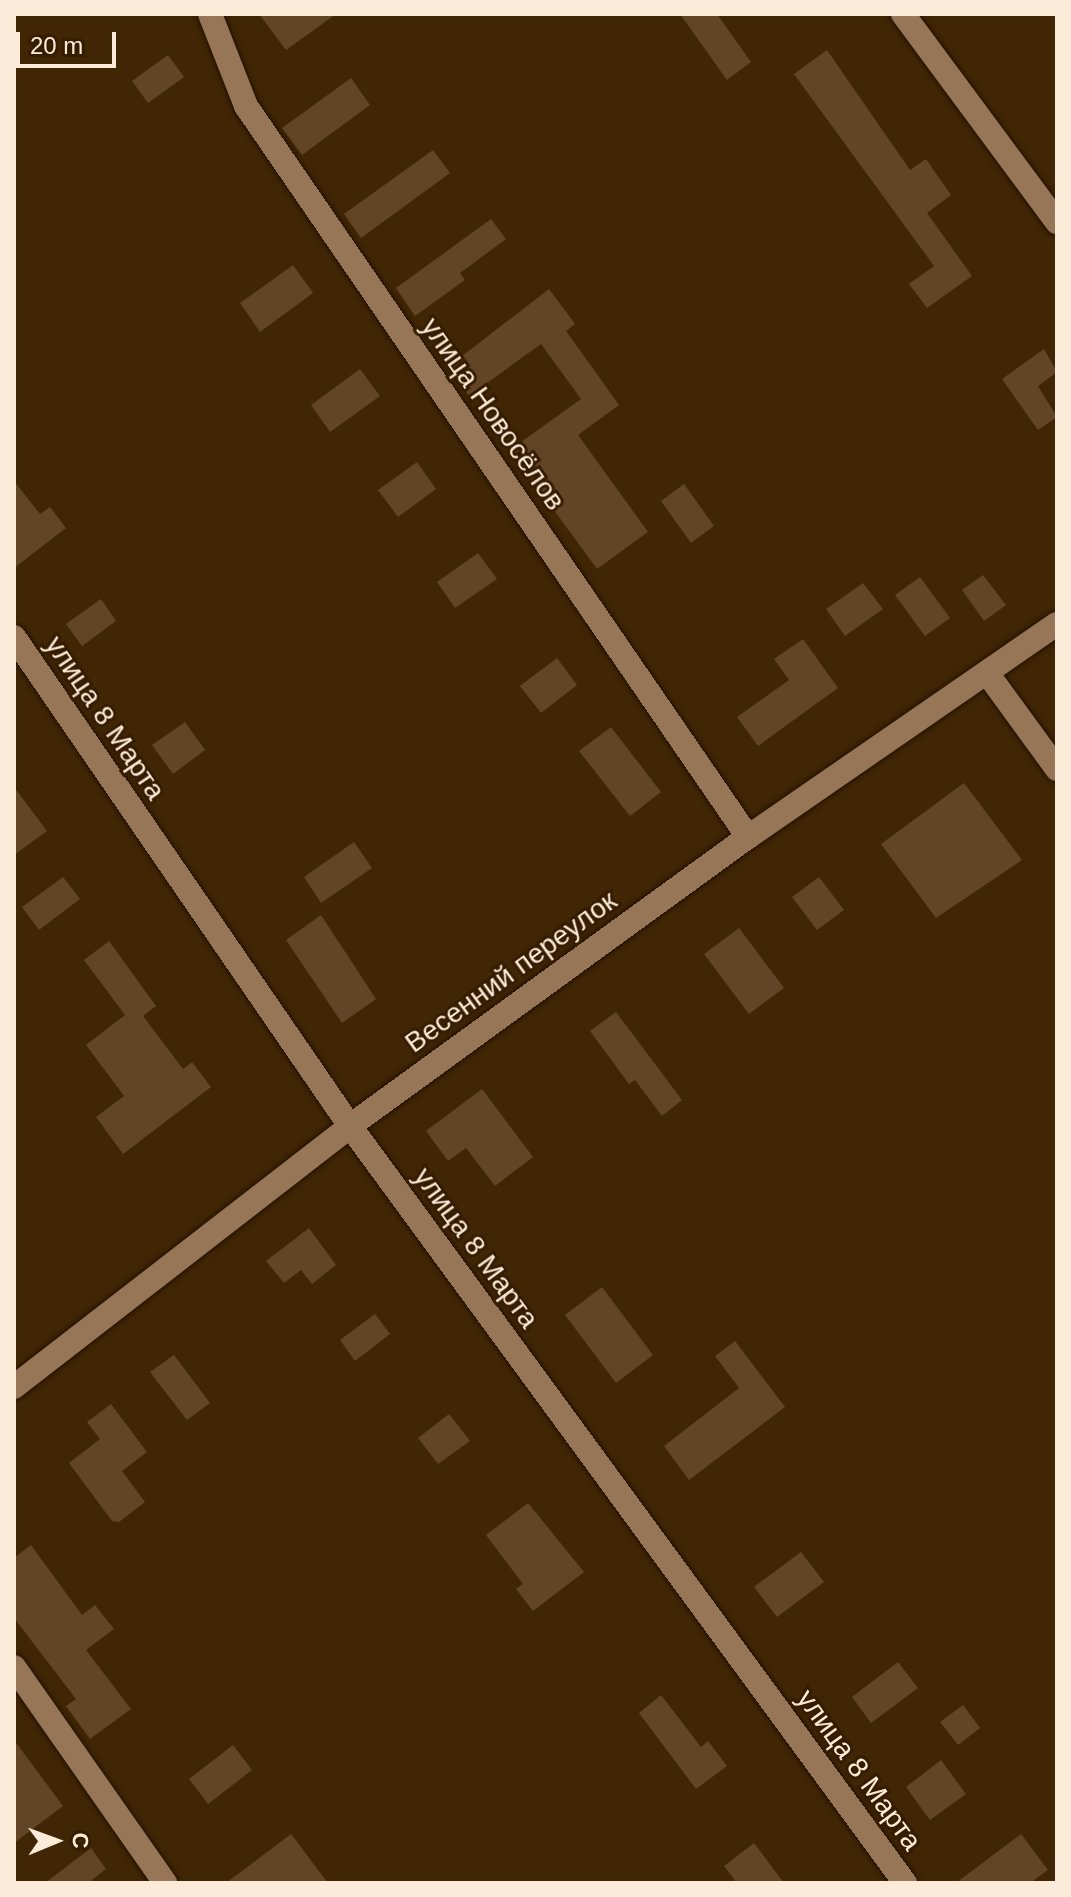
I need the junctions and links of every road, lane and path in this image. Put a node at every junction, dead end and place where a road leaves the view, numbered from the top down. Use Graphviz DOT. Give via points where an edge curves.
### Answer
graph roads {
  1 [pos="210,14"];
  2 [pos="903,14"];
  3 [pos="1057,222"];
  4 [pos="1057,624"];
  5 [pos="14,637"];
  6 [pos="987,673"];
  7 [pos="1057,769"];
  8 [pos="748,837"];
  9 [pos="350,1126"];
  10 [pos="14,1387"];
  11 [pos="14,1667"];
  12 [pos="165,1883"];
  13 [pos="905,1883"];
  1 -- 8 [label="street, улица Новосёлов" via="246,106"];
  2 -- 3 [label="street"];
  4 -- 6 [label="street, Весенний переулок"];
  5 -- 9 [label="street, улица 8 Марта"];
  6 -- 7 [label="street"];
  6 -- 8 [label="street, Весенний переулок"];
  8 -- 9 [label="street, Весенний переулок"];
  9 -- 10 [label="street, Весенний переулок"];
  9 -- 13 [label="street, улица 8 Марта"];
  11 -- 12 [label="street"];
}
